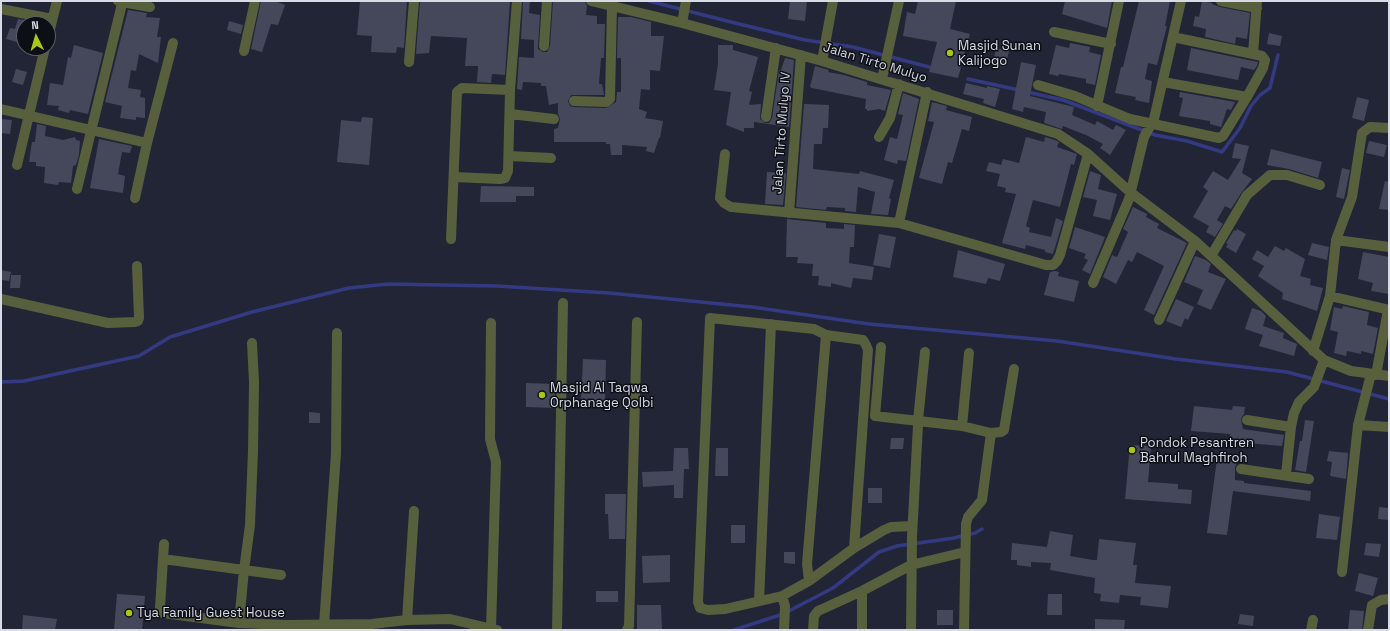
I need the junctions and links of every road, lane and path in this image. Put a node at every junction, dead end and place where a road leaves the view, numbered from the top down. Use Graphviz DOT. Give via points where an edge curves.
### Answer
graph roads {
  1 [pos="57,1"];
  2 [pos="120,1"];
  3 [pos="255,1"];
  4 [pos="414,1"];
  5 [pos="517,1"];
  6 [pos="547,1"];
  7 [pos="591,1"];
  8 [pos="833,1"];
  9 [pos="899,1"];
  10 [pos="1119,1"];
  11 [pos="1181,1"];
  12 [pos="1221,1"];
  13 [pos="1257,5"];
  14 [pos="612,6"];
  15 [pos="150,7"];
  16 [pos="1,8"];
  17 [pos="684,11"];
  18 [pos="38,16"];
  19 [pos="53,16"];
  20 [pos="1054,32"];
  21 [pos="1172,37"];
  22 [pos="173,43"];
  23 [pos="1110,44"];
  24 [pos="544,46"];
  25 [pos="776,48"];
  26 [pos="244,51"];
  27 [pos="1253,54"];
  28 [pos="801,55"];
  29 [pos="43,56"];
  30 [pos="822,61"];
  31 [pos="409,62"];
  32 [pos="882,79"];
  33 [pos="1163,82"];
  34 [pos="899,84"];
  35 [pos="1038,85"];
  36 [pos="510,90"];
  37 [pos="927,92"];
  38 [pos="1247,97"];
  39 [pos="574,101"];
  40 [pos="1097,106"];
  41 [pos="1,109"];
  42 [pos="510,114"];
  43 [pos="29,115"];
  44 [pos="766,118"];
  45 [pos="554,119"];
  46 [pos="1389,128"];
  47 [pos="92,130"];
  48 [pos="1147,131"];
  49 [pos="879,137"];
  50 [pos="147,143"];
  51 [pos="726,154"];
  52 [pos="1088,154"];
  53 [pos="509,156"];
  54 [pos="551,158"];
  55 [pos="17,165"];
  56 [pos="454,177"];
  57 [pos="1320,185"];
  58 [pos="77,189"];
  59 [pos="1130,192"];
  60 [pos="134,198"];
  61 [pos="789,213"];
  62 [pos="899,223"];
  63 [pos="451,239"];
  64 [pos="1336,240"];
  65 [pos="1195,242"];
  66 [pos="1389,247"];
  67 [pos="1212,256"];
  68 [pos="137,266"];
  69 [pos="1092,283"];
  70 [pos="1330,296"];
  71 [pos="1,299"];
  72 [pos="562,303"];
  73 [pos="1389,310"];
  74 [pos="1159,320"];
  75 [pos="637,322"];
  76 [pos="491,323"];
  77 [pos="771,324"];
  78 [pos="337,333"];
  79 [pos="826,334"];
  80 [pos="252,343"];
  81 [pos="881,347"];
  82 [pos="1313,351"];
  83 [pos="925,352"];
  84 [pos="969,353"];
  85 [pos="1322,365"];
  86 [pos="1014,369"];
  87 [pos="1373,374"];
  88 [pos="1389,376"];
  89 [pos="1247,420"];
  90 [pos="918,423"];
  91 [pos="1358,425"];
  92 [pos="962,426"];
  93 [pos="1291,427"];
  94 [pos="1389,427"];
  95 [pos="991,433"];
  96 [pos="1241,469"];
  97 [pos="1286,474"];
  98 [pos="1309,479"];
  99 [pos="414,511"];
  100 [pos="912,526"];
  101 [pos="164,544"];
  102 [pos="854,548"];
  103 [pos="965,552"];
  104 [pos="163,559"];
  105 [pos="911,565"];
  106 [pos="244,570"];
  107 [pos="1342,572"];
  108 [pos="281,574"];
  109 [pos="809,582"];
  110 [pos="862,591"];
  111 [pos="782,596"];
  112 [pos="1389,599"];
  113 [pos="759,602"];
  114 [pos="407,620"];
  115 [pos="239,623"];
  116 [pos="328,626"];
  117 [pos="273,627"];
  118 [pos="494,629"];
  119 [pos="784,629"];
  120 [pos="557,630"];
  121 [pos="627,630"];
  122 [pos="814,630"];
  123 [pos="862,630"];
  124 [pos="911,630"];
  125 [pos="964,630"];
  126 [pos="1368,630"];
  1 -- 19 [label="street"];
  2 -- 15 [label="street"];
  2 -- 47 [label="street"];
  3 -- 26 [label="street"];
  4 -- 31 [label="street"];
  5 -- 36 [label="street"];
  6 -- 24 [label="street"];
  7 -- 14 [label="street, Jalan Tirto Mulyo"];
  8 -- 30 [label="street"];
  9 -- 32 [label="street"];
  10 -- 23 [label="street"];
  11 -- 21 [label="street"];
  12 -- 13 [label="street"];
  13 -- 27 [label="street"];
  14 -- 17 [label="street, Jalan Tirto Mulyo"];
  14 -- 39 [label="street" via="610,99 606,102"];
  16 -- 18 [label="street"];
  17 -- 25 [label="street, Jalan Tirto Mulyo"];
  20 -- 23 [label="street"];
  21 -- 27 [label="street"];
  21 -- 33 [label="street"];
  22 -- 50 [label="street"];
  23 -- 40 [label="street"];
  25 -- 28 [label="street, Jalan Tirto Mulyo"];
  25 -- 44 [label="street"];
  27 -- 38 [label="street" via="1262,56 1264,64"];
  28 -- 30 [label="street, Jalan Tirto Mulyo"];
  28 -- 61 [label="street, Jalan Tirto Mulyo IV"];
  29 -- 43 [label="street"];
  30 -- 32 [label="street, Jalan Tirto Mulyo"];
  32 -- 34 [label="street, Jalan Tirto Mulyo"];
  33 -- 38 [label="street"];
  33 -- 48 [label="street" via="1154,119"];
  34 -- 37 [label="street, Jalan Tirto Mulyo"];
  34 -- 49 [label="street" via="890,118"];
  35 -- 40 [label="street" via="1075,96"];
  36 -- 42 [label="street"];
  36 -- 56 [label="street" via="462,88 457,92"];
  37 -- 52 [label="street, Jalan Tirto Mulyo" via="1058,134"];
  37 -- 62 [label="street"];
  38 -- 48 [label="street" via="1223,136 1219,138"];
  40 -- 48 [label="street"];
  41 -- 43 [label="street"];
  42 -- 45 [label="street"];
  42 -- 53 [label="street"];
  43 -- 47 [label="street"];
  43 -- 55 [label="street"];
  46 -- 64 [label="street" via="1370,127 1362,133 1352,197"];
  47 -- 50 [label="street"];
  47 -- 58 [label="street"];
  48 -- 59 [label="street"];
  50 -- 60 [label="street"];
  51 -- 61 [label="street" via="720,198 724,203 731,207"];
  52 -- 59 [label="street, Jalan Tirto Mulyo"];
  52 -- 62 [label="street" via="1060,255 1053,265 971,245"];
  53 -- 54 [label="street"];
  53 -- 56 [label="street" via="505,178"];
  56 -- 63 [label="street"];
  57 -- 67 [label="street" via="1287,175 1270,174 1247,195"];
  59 -- 65 [label="street, Jalan Tirto Mulyo"];
  59 -- 69 [label="street"];
  61 -- 62 [label="street"];
  64 -- 66 [label="street"];
  64 -- 70 [label="street"];
  65 -- 67 [label="street, Jalan Tirto Mulyo"];
  65 -- 74 [label="street"];
  67 -- 82 [label="street, Jalan Tirto Mulyo"];
  68 -- 71 [label="street" via="139,318 135,322 108,323"];
  70 -- 73 [label="street"];
  70 -- 82 [label="street"];
  72 -- 120 [label="street"];
  73 -- 87 [label="street"];
  75 -- 121 [label="street"];
  76 -- 118 [label="street" via="490,439 496,462"];
  77 -- 79 [label="street" via="814,329"];
  77 -- 113 [label="street"];
  77 -- 113 [label="street" via="712,317 709,327 698,602 700,608 708,610"];
  78 -- 116 [label="street" via="336,453"];
  79 -- 102 [label="street" via="863,340 868,350"];
  79 -- 109 [label="street" via="807,564"];
  80 -- 106 [label="street" via="254,382 250,525"];
  81 -- 90 [label="street" via="875,416"];
  82 -- 85 [label="street, Jalan Tirto Mulyo"];
  83 -- 90 [label="street"];
  84 -- 92 [label="street"];
  85 -- 87 [label="street, Jalan Tirto Mulyo"];
  85 -- 93 [label="street" via="1314,387 1299,402"];
  86 -- 95 [label="street" via="1004,430"];
  87 -- 88 [label="street, Jalan Tirto Mulyo"];
  87 -- 91 [label="street" via="1366,390"];
  89 -- 93 [label="street"];
  90 -- 92 [label="street"];
  90 -- 100 [label="street"];
  91 -- 94 [label="street"];
  91 -- 107 [label="street"];
  92 -- 95 [label="street"];
  93 -- 97 [label="street"];
  95 -- 103 [label="street" via="982,500 968,517"];
  96 -- 97 [label="street"];
  97 -- 98 [label="street"];
  99 -- 114 [label="street"];
  100 -- 102 [label="street" via="891,527"];
  100 -- 105 [label="street"];
  101 -- 104 [label="street"];
  102 -- 109 [label="street"];
  103 -- 105 [label="street"];
  103 -- 125 [label="street"];
  104 -- 106 [label="street"];
  104 -- 115 [label="street" via="160,608 163,614"];
  105 -- 110 [label="street"];
  105 -- 124 [label="street"];
  106 -- 108 [label="street"];
  106 -- 115 [label="street"];
  109 -- 111 [label="street"];
  110 -- 122 [label="street" via="818,611 814,616"];
  110 -- 123 [label="street"];
  111 -- 113 [label="street"];
  111 -- 119 [label="street" via="785,606"];
  112 -- 126 [label="street" via="1372,605"];
  114 -- 116 [label="street"];
  114 -- 118 [label="street" via="450,619"];
  115 -- 117 [label="street"];
  116 -- 117 [label="street"];
}
